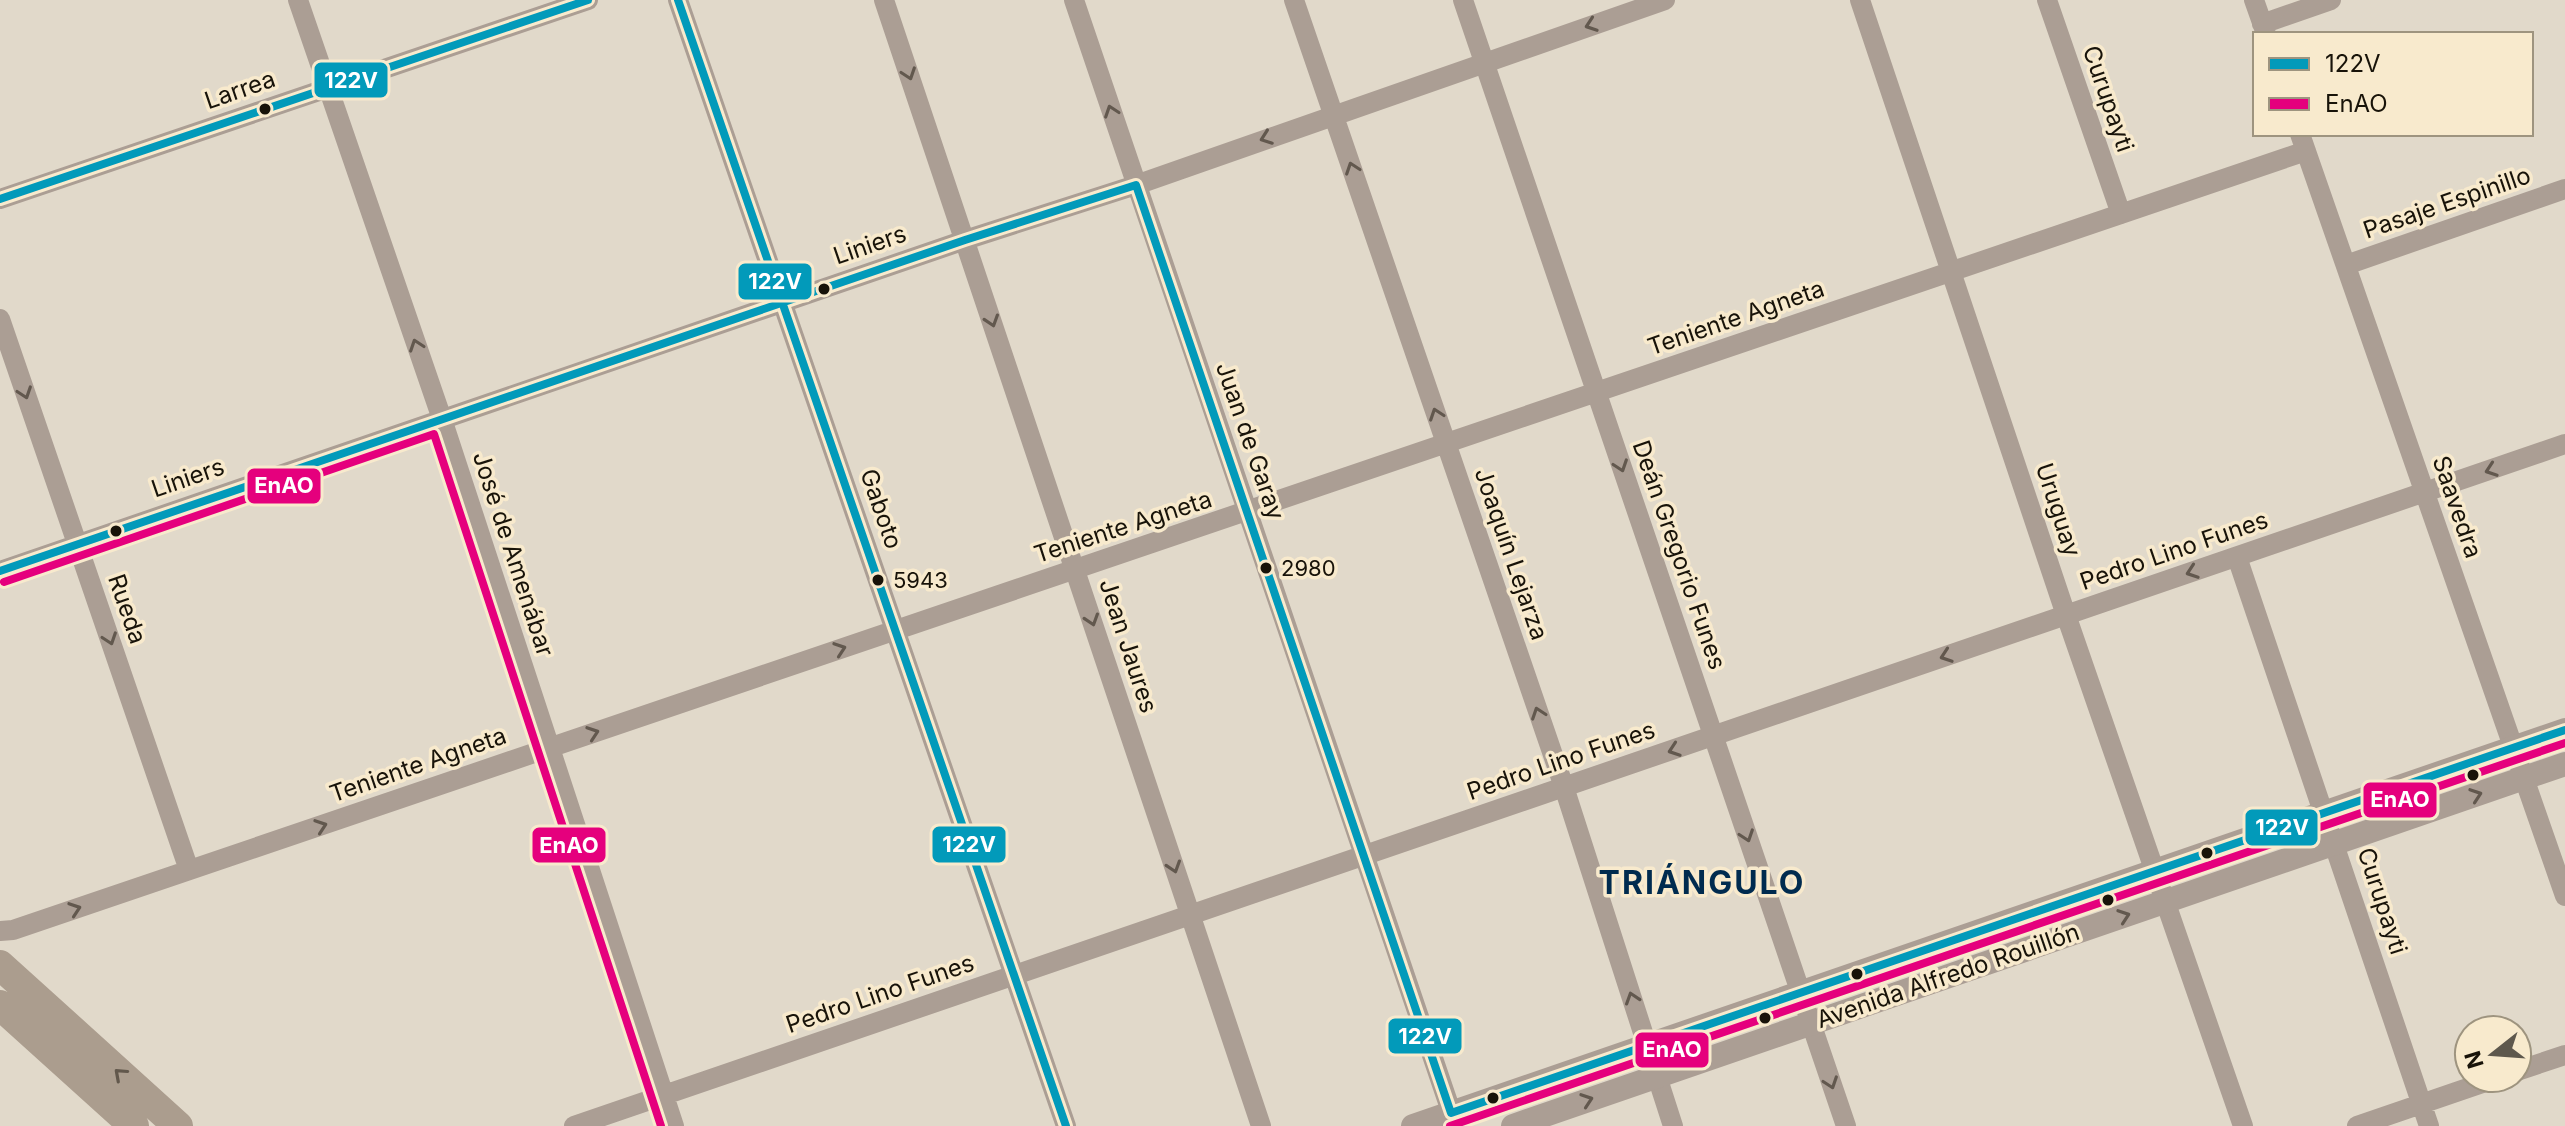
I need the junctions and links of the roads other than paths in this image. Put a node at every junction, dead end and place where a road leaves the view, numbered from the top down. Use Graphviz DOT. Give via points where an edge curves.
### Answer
graph roads {
  1 [pos="298,0"];
  2 [pos="588,0"];
  3 [pos="678,0"];
  4 [pos="884,0"];
  5 [pos="1074,0"];
  6 [pos="1294,0"];
  7 [pos="1463,0"];
  8 [pos="1665,0"];
  9 [pos="1860,0"];
  10 [pos="2047,0"];
  11 [pos="2254,0"];
  12 [pos="2331,0"];
  13 [pos="2264,29"];
  14 [pos="1484,62"];
  15 [pos="328,88"];
  16 [pos="1333,114"];
  17 [pos="2303,143"];
  18 [pos="1136,185"];
  19 [pos="2565,189"];
  20 [pos="0,199"];
  21 [pos="2121,214"];
  22 [pos="965,240"];
  23 [pos="2346,265"];
  24 [pos="1953,272"];
  25 [pos="783,303"];
  26 [pos="0,319"];
  27 [pos="1596,392"];
  28 [pos="442,419"];
  29 [pos="1446,443"];
  30 [pos="2565,444"];
  31 [pos="2425,492"];
  32 [pos="1247,513"];
  33 [pos="77,544"];
  34 [pos="2237,557"];
  35 [pos="1075,569"];
  36 [pos="0,571"];
  37 [pos="2066,615"];
  38 [pos="896,630"];
  39 [pos="2565,730"];
  40 [pos="1713,736"];
  41 [pos="550,748"];
  42 [pos="2513,748"];
  43 [pos="2565,764"];
  44 [pos="2524,778"];
  45 [pos="1564,787"];
  46 [pos="2325,812"];
  47 [pos="2335,843"];
  48 [pos="1365,855"];
  49 [pos="189,870"];
  50 [pos="2156,870"];
  51 [pos="2565,896"];
  52 [pos="2167,901"];
  53 [pos="1190,915"];
  54 [pos="0,931"];
  55 [pos="0,965"];
  56 [pos="1014,975"];
  57 [pos="1801,993"];
  58 [pos="0,1005"];
  59 [pos="1811,1024"];
  60 [pos="1647,1045"];
  61 [pos="2565,1055"];
  62 [pos="2533,1066"];
  63 [pos="1657,1076"];
  64 [pos="2453,1093"];
  65 [pos="664,1095"];
  66 [pos="2422,1104"];
  67 [pos="1453,1119"];
  68 [pos="134,1126"];
  69 [pos="178,1126"];
  70 [pos="574,1126"];
  71 [pos="674,1126"];
  72 [pos="1066,1126"];
  73 [pos="1261,1126"];
  74 [pos="1413,1126"];
  75 [pos="1513,1126"];
  76 [pos="1673,1126"];
  77 [pos="1846,1126"];
  78 [pos="2243,1126"];
  79 [pos="2357,1126"];
  80 [pos="2429,1126"];
  1 -- 15 [label="street, José de Amenábar"];
  2 -- 15 [label="street, Larrea"];
  3 -- 25 [label="street, Gaboto"];
  4 -- 22 [label="street, Jean Jaures, one-way"];
  18 -- 5 [label="street, Juan de Garay, one-way"];
  6 -- 16 [label="street, Joaquín Lejarza"];
  7 -- 14 [label="street, Deán Gregorio Funes"];
  8 -- 14 [label="street, Liniers, one-way"];
  9 -- 24 [label="street, Uruguay"];
  10 -- 21 [label="street, Curupayti"];
  11 -- 13 [label="street"];
  12 -- 13 [label="street"];
  14 -- 16 [label="street, Liniers"];
  14 -- 27 [label="street, Deán Gregorio Funes"];
  15 -- 20 [label="street, Larrea"];
  28 -- 15 [label="street, José de Amenábar, one-way"];
  16 -- 18 [label="street, Liniers, one-way"];
  29 -- 16 [label="street, Joaquín Lejarza, one-way"];
  17 -- 21 [label="street, Teniente Agneta"];
  17 -- 23 [label="street, Saavedra"];
  18 -- 22 [label="street, Liniers"];
  18 -- 32 [label="street, Juan de Garay"];
  19 -- 23 [label="street, Pasaje Espinillo"];
  21 -- 24 [label="street, Teniente Agneta"];
  22 -- 25 [label="street, Liniers"];
  22 -- 35 [label="street, Jean Jaures, one-way"];
  23 -- 31 [label="street, Saavedra"];
  24 -- 27 [label="street, Teniente Agneta"];
  24 -- 37 [label="street, Uruguay"];
  25 -- 28 [label="street, Liniers"];
  25 -- 38 [label="street, Gaboto"];
  26 -- 33 [label="street, Rueda, one-way"];
  27 -- 29 [label="street, Teniente Agneta"];
  27 -- 40 [label="street, Deán Gregorio Funes, one-way"];
  28 -- 33 [label="street, Liniers"];
  28 -- 41 [label="street, José de Amenábar"];
  29 -- 32 [label="street, Teniente Agneta"];
  45 -- 29 [label="street, Joaquín Lejarza, one-way"];
  30 -- 31 [label="street, Pedro Lino Funes, one-way"];
  31 -- 34 [label="street, Pedro Lino Funes"];
  31 -- 42 [label="street, Saavedra"];
  32 -- 35 [label="street, Teniente Agneta"];
  32 -- 48 [label="street, Juan de Garay"];
  33 -- 36 [label="street, Liniers"];
  33 -- 49 [label="street, Rueda, one-way"];
  34 -- 37 [label="street, Pedro Lino Funes, one-way"];
  34 -- 46 [label="street, Curupayti"];
  35 -- 38 [label="street, Teniente Agneta"];
  35 -- 53 [label="street, Jean Jaures, one-way"];
  37 -- 40 [label="street, Pedro Lino Funes, one-way"];
  37 -- 50 [label="street, Uruguay"];
  41 -- 38 [label="street, Teniente Agneta, one-way"];
  38 -- 56 [label="street, Gaboto"];
  39 -- 42 [label="street, Avenida Alfredo Rouillón"];
  40 -- 45 [label="street, Pedro Lino Funes, one-way"];
  40 -- 57 [label="street, Deán Gregorio Funes, one-way"];
  49 -- 41 [label="street, Teniente Agneta, one-way"];
  41 -- 65 [label="street, José de Amenábar"];
  42 -- 44 [label="street, Saavedra"];
  42 -- 46 [label="street, Avenida Alfredo Rouillón"];
  43 -- 44 [label="street, Avenida Alfredo Rouillón"];
  47 -- 44 [label="street, Avenida Alfredo Rouillón, one-way"];
  44 -- 51 [label="street, Saavedra"];
  45 -- 48 [label="street, Pedro Lino Funes"];
  60 -- 45 [label="street, Joaquín Lejarza, one-way"];
  46 -- 47 [label="street, Curupayti"];
  46 -- 50 [label="street, Avenida Alfredo Rouillón"];
  47 -- 52 [label="street, Avenida Alfredo Rouillón"];
  47 -- 66 [label="street, Curupayti"];
  48 -- 53 [label="street, Pedro Lino Funes"];
  48 -- 67 [label="street, Juan de Garay"];
  54 -- 49 [label="street, Teniente Agneta, one-way"];
  50 -- 52 [label="street, Uruguay"];
  50 -- 57 [label="street, Avenida Alfredo Rouillón"];
  59 -- 52 [label="street, Avenida Alfredo Rouillón, one-way"];
  52 -- 78 [label="street, Uruguay"];
  53 -- 56 [label="street, Pedro Lino Funes"];
  53 -- 73 [label="street, Jean Jaures"];
  69 -- 55 [label="main road, one-way"];
  56 -- 65 [label="street, Pedro Lino Funes"];
  56 -- 72 [label="street, Gaboto"];
  57 -- 59 [label="street, Deán Gregorio Funes"];
  57 -- 60 [label="street, Avenida Alfredo Rouillón"];
  58 -- 68 [label="main road"];
  59 -- 63 [label="street, Avenida Alfredo Rouillón"];
  59 -- 77 [label="street, Deán Gregorio Funes, one-way"];
  60 -- 63 [label="street, Joaquín Lejarza"];
  60 -- 67 [label="street, Avenida Alfredo Rouillón"];
  61 -- 62 [label="street"];
  75 -- 63 [label="street, Avenida Alfredo Rouillón, one-way"];
  63 -- 76 [label="street, Joaquín Lejarza"];
  64 -- 66 [label="street"];
  65 -- 70 [label="street, Pedro Lino Funes"];
  65 -- 71 [label="street, José de Amenábar"];
  66 -- 79 [label="street"];
  66 -- 80 [label="street, Curupayti"];
  67 -- 74 [label="street, Avenida Alfredo Rouillón"];
}
